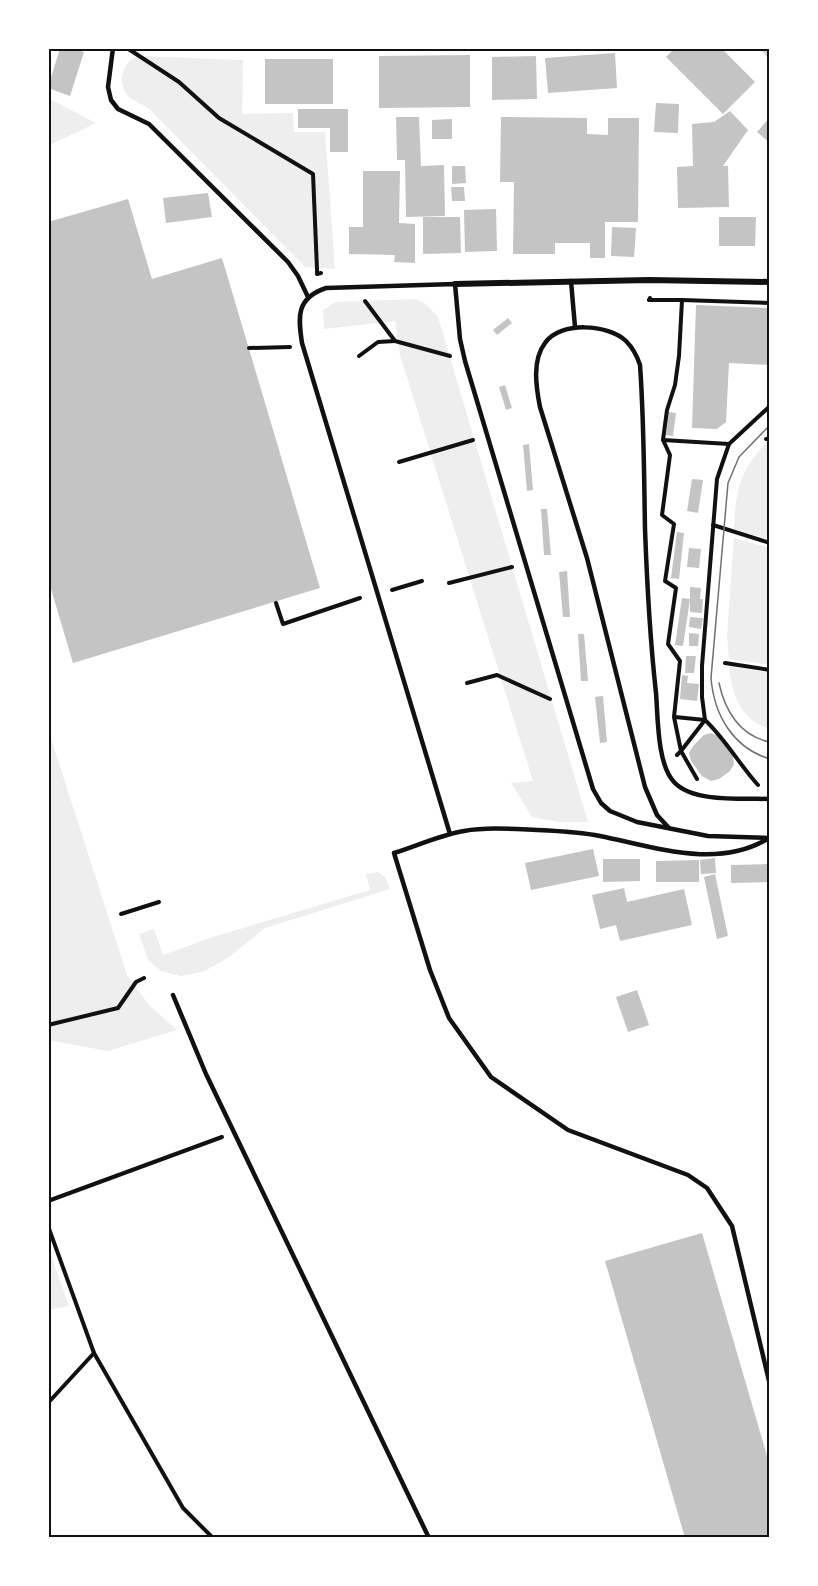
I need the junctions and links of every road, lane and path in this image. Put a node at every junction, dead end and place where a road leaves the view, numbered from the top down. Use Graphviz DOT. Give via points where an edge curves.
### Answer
graph roads {
  1 [pos="113,48"];
  2 [pos="127,48"];
  3 [pos="316,269"];
  4 [pos="571,281"];
  5 [pos="770,282"];
  6 [pos="455,284"];
  7 [pos="308,297"];
  8 [pos="363,298"];
  9 [pos="650,298"];
  10 [pos="682,300"];
  11 [pos="770,303"];
  12 [pos="575,327"];
  13 [pos="395,341"];
  14 [pos="291,347"];
  15 [pos="249,348"];
  16 [pos="359,356"];
  17 [pos="450,356"];
  18 [pos="770,406"];
  19 [pos="474,440"];
  20 [pos="663,440"];
  21 [pos="729,444"];
  22 [pos="399,462"];
  23 [pos="713,525"];
  24 [pos="770,543"];
  25 [pos="513,567"];
  26 [pos="422,581"];
  27 [pos="449,583"];
  28 [pos="388,591"];
  29 [pos="360,598"];
  30 [pos="276,603"];
  31 [pos="725,663"];
  32 [pos="770,670"];
  33 [pos="467,683"];
  34 [pos="552,700"];
  35 [pos="674,717"];
  36 [pos="705,720"];
  37 [pos="681,751"];
  38 [pos="674,758"];
  39 [pos="697,780"];
  40 [pos="753,788"];
  41 [pos="770,799"];
  42 [pos="668,827"];
  43 [pos="450,834"];
  44 [pos="769,838"];
  45 [pos="159,902"];
  46 [pos="121,914"];
  47 [pos="144,978"];
  48 [pos="172,995"];
  49 [pos="48,1025"];
  50 [pos="235,1133"];
  51 [pos="48,1201"];
  52 [pos="48,1226"];
  53 [pos="94,1353"];
  54 [pos="770,1384"];
  55 [pos="48,1403"];
  56 [pos="213,1538"];
  57 [pos="429,1538"];
  1 -- 7 [label="lane" via="108,87 118,109 149,124 288,262"];
  2 -- 3 [label="path" via="179,82 219,118 313,174"];
  4 -- 5 [label="street"];
  4 -- 6 [label="street"];
  4 -- 12 [label="lane"];
  6 -- 7 [label="lane" via="348,286 315,291"];
  6 -- 42 [label="lane" via="465,361 593,789 601,803 620,817"];
  7 -- 43 [label="lane" via="300,311 299,325 307,366"];
  8 -- 13 [label="path"];
  9 -- 10 [label="path"];
  10 -- 11 [label="path"];
  10 -- 20 [label="path" via="680,356"];
  12 -- 41 [label="lane" via="596,329 625,340 640,365 652,655 660,743 672,780 694,794"];
  12 -- 42 [label="lane" via="553,333 543,344 537,363 540,407 589,567 639,767 651,803"];
  13 -- 16 [label="path" via="378,342"];
  13 -- 17 [label="path"];
  14 -- 15 [label="path"];
  18 -- 21 [label="path"];
  19 -- 22 [label="path"];
  20 -- 21 [label="path"];
  20 -- 35 [label="path" via="670,455 662,515 674,524 665,581 675,588 668,645 680,661"];
  21 -- 23 [label="path" via="717,479"];
  23 -- 24 [label="path"];
  23 -- 36 [label="path" via="702,666"];
  25 -- 27 [label="path"];
  26 -- 28 [label="path"];
  29 -- 30 [label="path" via="283,624"];
  31 -- 32 [label="path"];
  33 -- 34 [label="path" via="496,675"];
  35 -- 36 [label="path"];
  35 -- 37 [label="path"];
  36 -- 37 [label="path"];
  36 -- 40 [label="path" via="761,788"];
  37 -- 38 [label="path"];
  37 -- 39 [label="path"];
  42 -- 44 [label="lane" via="708,836"];
  43 -- 44 [label="lane" via="500,829 578,833 699,854 730,854"];
  43 -- 54 [label="lane" via="394,853 449,1018 491,1077 568,1130 688,1175 707,1188 732,1226"];
  45 -- 46 [label="path"];
  47 -- 49 [label="path" via="136,982 118,1008"];
  48 -- 50 [label="lane"];
  50 -- 51 [label="path"];
  50 -- 57 [label="lane"];
  52 -- 53 [label="path"];
  53 -- 55 [label="path"];
  53 -- 56 [label="path" via="183,1508"];
}
